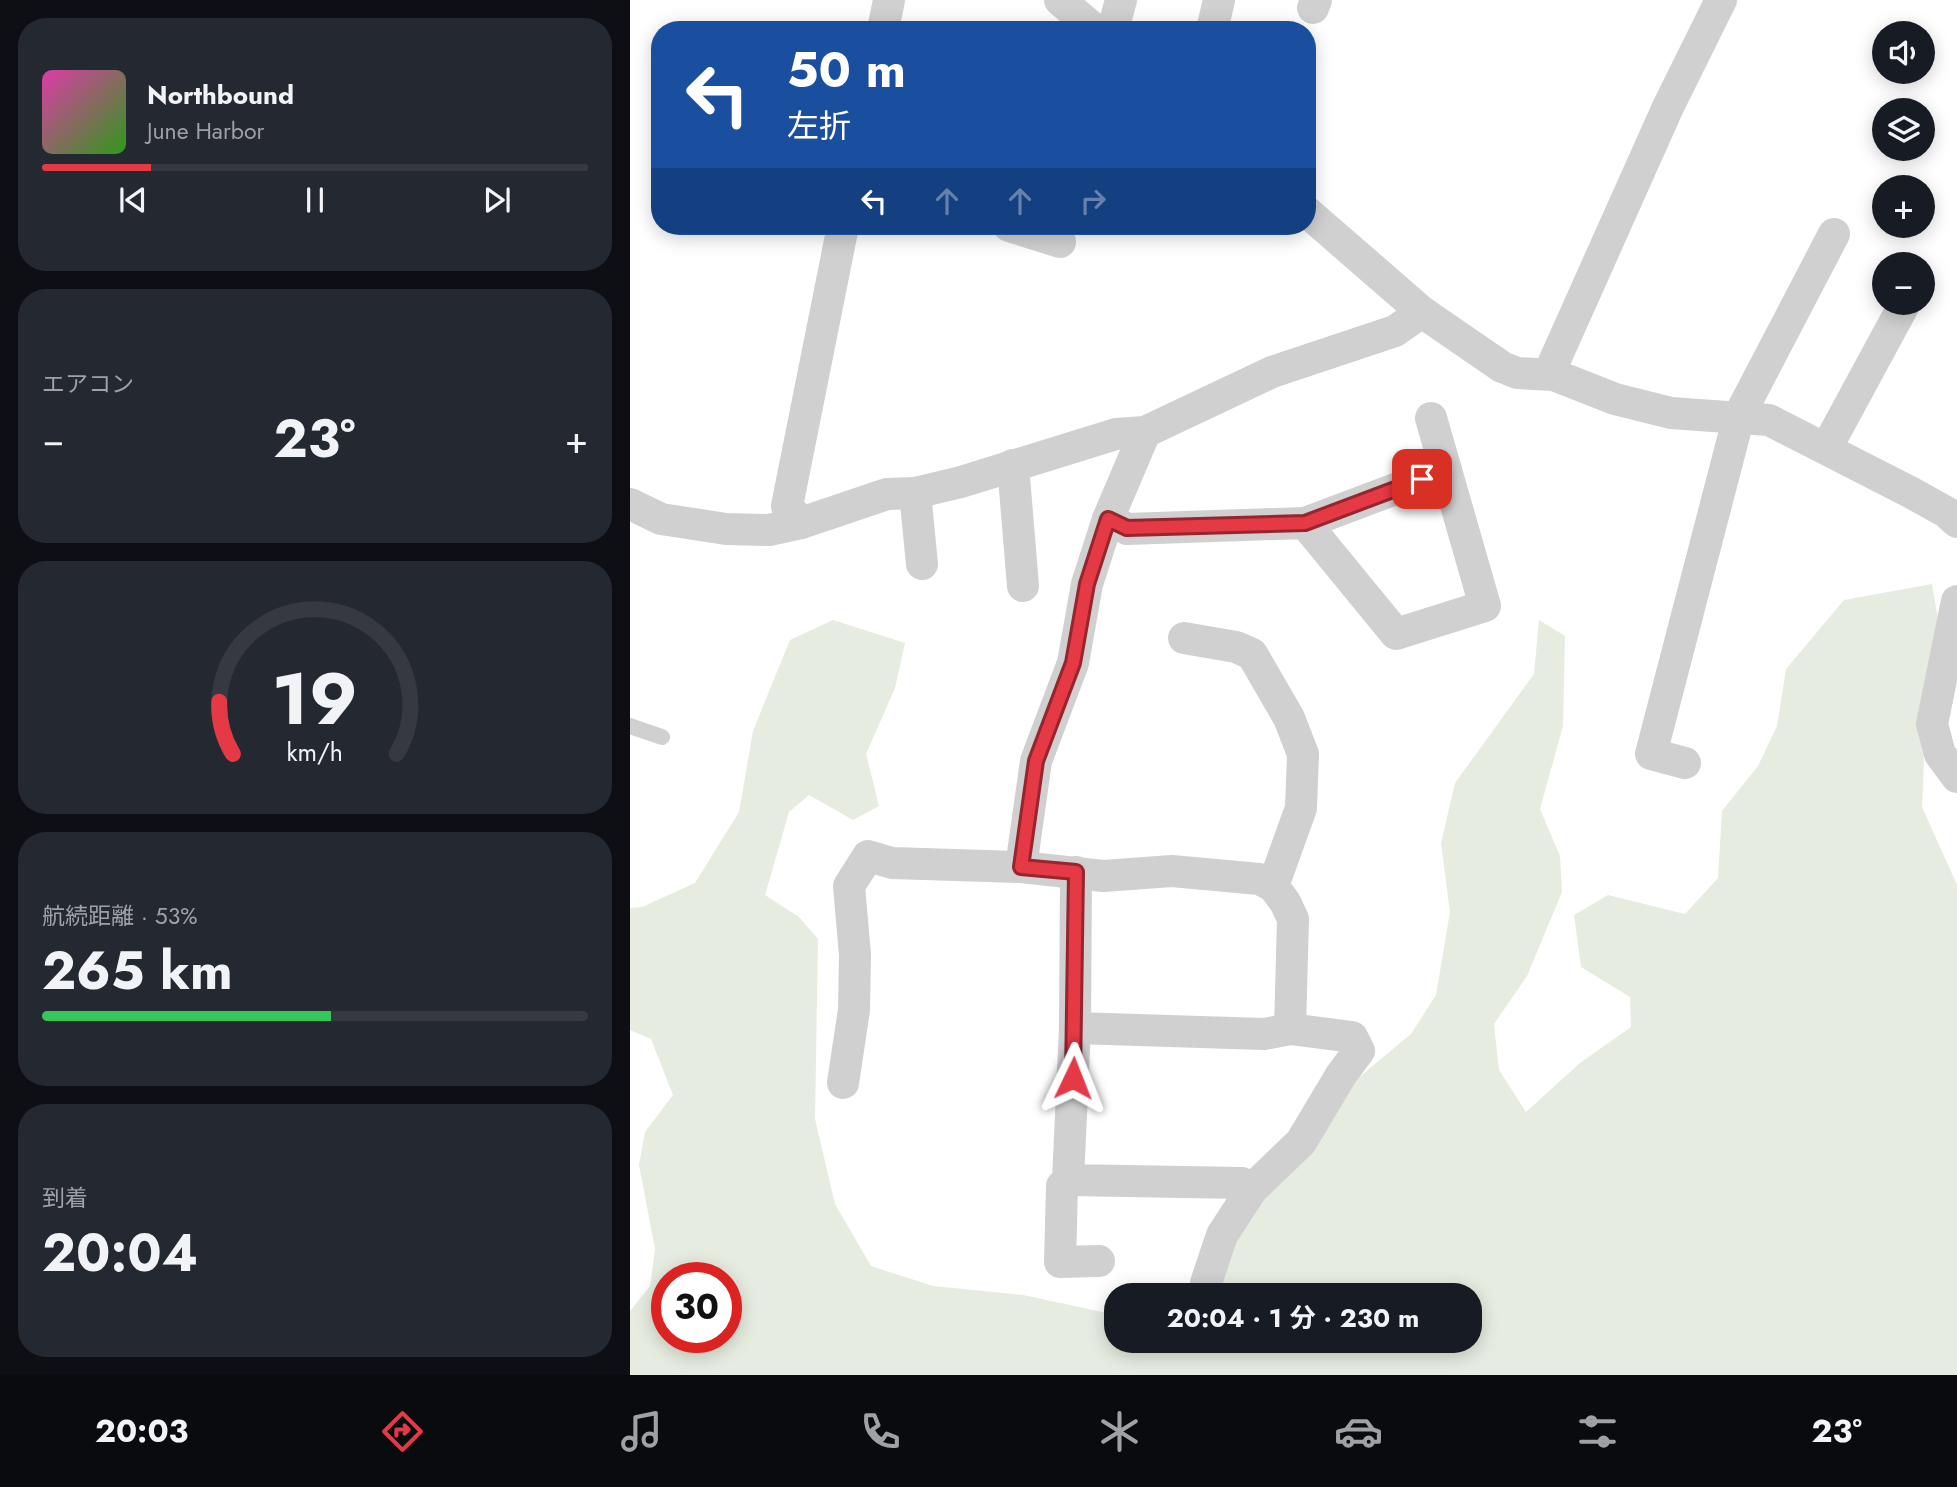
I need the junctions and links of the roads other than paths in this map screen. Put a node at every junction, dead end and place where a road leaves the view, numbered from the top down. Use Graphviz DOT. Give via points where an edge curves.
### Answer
graph roads {
  1 [pos="889,0"];
  2 [pos="1060,0"];
  3 [pos="1121,0"];
  4 [pos="1219,0"];
  5 [pos="1721,0"];
  6 [pos="885,21"];
  7 [pos="1084,21"];
  8 [pos="1115,21"];
  9 [pos="1214,21"];
  10 [pos="1316,220"];
  11 [pos="1834,234"];
  12 [pos="841,235"];
  13 [pos="1036,235"];
  14 [pos="1060,243"];
  15 [pos="1422,312"];
  16 [pos="1898,315"];
  17 [pos="1554,375"];
  18 [pos="1739,416"];
  19 [pos="1431,418"];
  20 [pos="1145,432"];
  21 [pos="1826,447"];
  22 [pos="1013,465"];
  23 [pos="1446,470"];
  24 [pos="915,493"];
  25 [pos="630,504"];
  26 [pos="1108,519"];
  27 [pos="1957,522"];
  28 [pos="801,523"];
  29 [pos="1305,523"];
  30 [pos="922,564"];
  31 [pos="1023,586"];
  32 [pos="1957,601"];
  33 [pos="1184,638"];
  34 [pos="630,726"];
  35 [pos="662,737"];
  36 [pos="1685,763"];
  37 [pos="1957,777"];
  38 [pos="1021,867"];
  39 [pos="1076,872"];
  40 [pos="1273,886"];
  41 [pos="1075,1027"];
  42 [pos="1290,1029"];
  43 [pos="843,1083"];
  44 [pos="1068,1180"];
  45 [pos="1252,1189"];
  46 [pos="1099,1261"];
  47 [pos="1206,1283"];
  1 -- 6 [label="street"];
  2 -- 7 [label="street"];
  3 -- 8 [label="street"];
  4 -- 9 [label="street"];
  5 -- 17 [label="street" via="1554,362"];
  10 -- 15 [label="street"];
  11 -- 18 [label="street"];
  12 -- 28 [label="street" via="787,506"];
  13 -- 14 [label="street"];
  15 -- 17 [label="street" via="1502,367 1517,373"];
  15 -- 20 [label="street" via="1395,331 1272,372"];
  16 -- 21 [label="street"];
  17 -- 18 [label="street" via="1615,399 1671,413"];
  18 -- 21 [label="street" via="1769,420"];
  18 -- 36 [label="street" via="1651,754"];
  19 -- 23 [label="street"];
  20 -- 22 [label="street" via="1116,434"];
  20 -- 26 [label="street"];
  21 -- 27 [label="street"];
  22 -- 24 [label="street"];
  22 -- 31 [label="street"];
  23 -- 29 [label="street"];
  23 -- 29 [label="street" via="1485,606 1396,634"];
  24 -- 28 [label="street" via="887,494"];
  24 -- 30 [label="street"];
  25 -- 28 [label="street" via="661,519 726,529 769,530"];
  26 -- 29 [label="street" via="1127,528"];
  26 -- 38 [label="street" via="1087,584 1073,663 1036,761"];
  32 -- 37 [label="street" via="1932,724 1940,754"];
  33 -- 40 [label="street" via="1252,654 1289,718 1303,754 1301,808"];
  34 -- 35 [label="lane"];
  38 -- 39 [label="street"];
  38 -- 43 [label="street" via="892,863 868,856 849,886 855,982"];
  39 -- 40 [label="street" via="1103,876 1172,871 1258,879"];
  39 -- 41 [label="street"];
  40 -- 42 [label="street" via="1293,919"];
  41 -- 42 [label="street" via="1264,1034"];
  41 -- 44 [label="street"];
  42 -- 45 [label="street" via="1352,1037 1359,1051 1301,1142"];
  44 -- 45 [label="street" via="1242,1184"];
  44 -- 46 [label="street" via="1062,1186 1060,1262"];
  45 -- 47 [label="street" via="1222,1235"];
}
